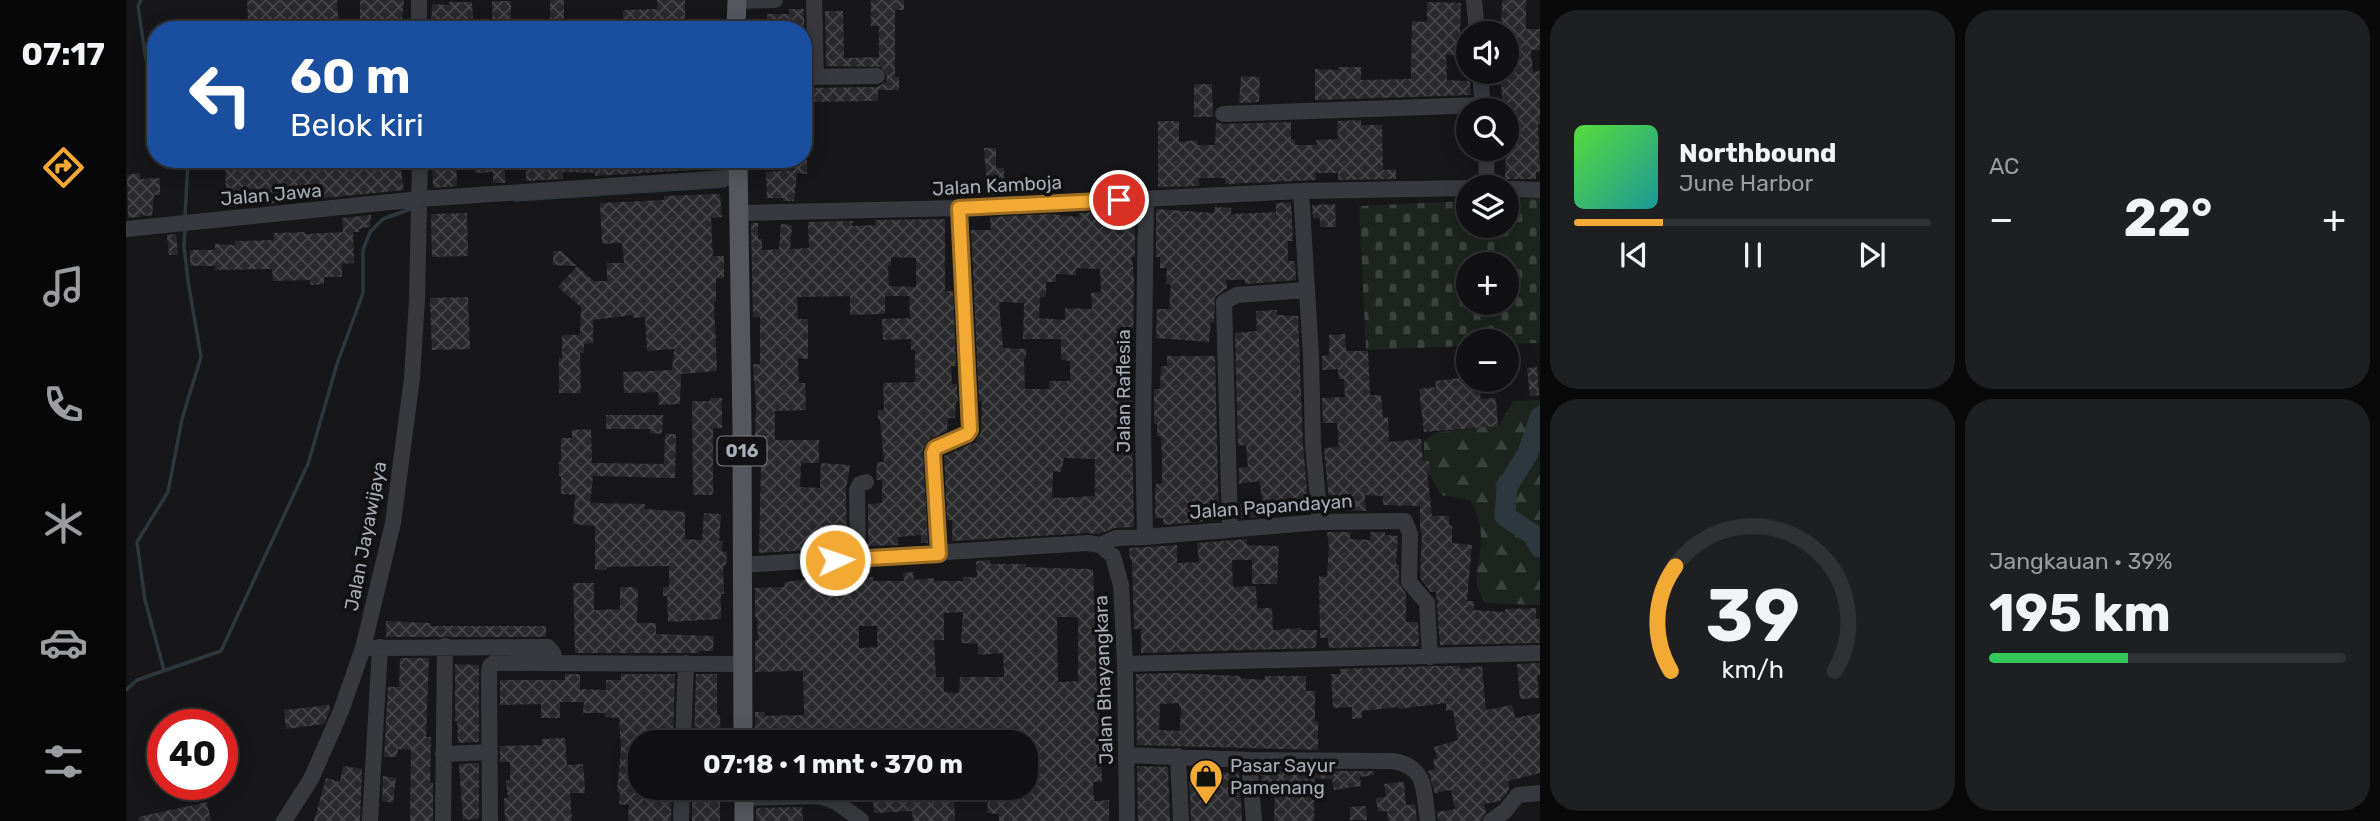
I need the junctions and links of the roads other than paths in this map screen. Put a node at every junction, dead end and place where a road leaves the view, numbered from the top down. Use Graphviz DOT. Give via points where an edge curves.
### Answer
graph roads {
  1 [pos="419,0"];
  2 [pos="737,0"];
  3 [pos="775,0"];
  4 [pos="814,0"];
  5 [pos="1474,0"];
  6 [pos="419,21"];
  7 [pos="736,21"];
  8 [pos="1476,21"];
  9 [pos="812,38"];
  10 [pos="877,76"];
  11 [pos="812,77"];
  12 [pos="1456,109"];
  13 [pos="1223,114"];
  14 [pos="420,168"];
  15 [pos="738,168"];
  16 [pos="1456,188"];
  17 [pos="1519,189"];
  18 [pos="1540,190"];
  19 [pos="1301,191"];
  20 [pos="1146,198"];
  21 [pos="420,206"];
  22 [pos="959,208"];
  23 [pos="738,213"];
  24 [pos="126,229"];
  25 [pos="1306,290"];
  26 [pos="866,482"];
  27 [pos="1320,522"];
  28 [pos="1230,529"];
  29 [pos="1145,537"];
  30 [pos="1100,545"];
  31 [pos="939,554"];
  32 [pos="858,559"];
  33 [pos="742,565"];
  34 [pos="380,646"];
  35 [pos="445,646"];
  36 [pos="363,648"];
  37 [pos="1540,653"];
  38 [pos="1430,657"];
  39 [pos="555,663"];
  40 [pos="686,663"];
  41 [pos="742,664"];
  42 [pos="1125,664"];
  43 [pos="683,730"];
  44 [pos="743,730"];
  45 [pos="490,752"];
  46 [pos="443,754"];
  47 [pos="1126,755"];
  48 [pos="1178,756"];
  49 [pos="1249,760"];
  50 [pos="1540,793"];
  51 [pos="682,800"];
  52 [pos="744,800"];
  53 [pos="831,800"];
  54 [pos="861,820"];
  55 [pos="284,821"];
  56 [pos="370,821"];
  57 [pos="443,821"];
  58 [pos="490,821"];
  59 [pos="681,821"];
  60 [pos="744,821"];
  61 [pos="1127,821"];
  62 [pos="1181,821"];
  63 [pos="1254,821"];
  64 [pos="1428,821"];
  65 [pos="1491,821"];
  1 -- 6 [label="street"];
  2 -- 3 [label="street"];
  2 -- 7 [label="main road"];
  4 -- 9 [label="street"];
  5 -- 8 [label="street"];
  10 -- 11 [label="street"];
  12 -- 13 [label="street"];
  14 -- 21 [label="street, Jalan Jayawijaya"];
  15 -- 21 [label="street, Jalan Jawa"];
  15 -- 23 [label="main road, 016"];
  16 -- 19 [label="street, Jalan Kamboja"];
  17 -- 18 [label="street"];
  19 -- 20 [label="street, Jalan Kamboja"];
  19 -- 25 [label="street"];
  20 -- 22 [label="street, Jalan Kamboja"];
  20 -- 29 [label="street, Jalan Raflesia"];
  21 -- 24 [label="street, Jalan Jawa"];
  21 -- 36 [label="street, Jalan Jayawijaya" via="412,378 403,451 393,523"];
  22 -- 23 [label="street, Jalan Kamboja"];
  22 -- 31 [label="street" via="970,430 933,453"];
  23 -- 33 [label="main road, 016"];
  25 -- 27 [label="street"];
  25 -- 28 [label="street" via="1237,295 1224,302"];
  26 -- 32 [label="street" via="857,490"];
  27 -- 28 [label="street, Jalan Papandayan"];
  27 -- 38 [label="street, Jalan Papandayan" via="1405,521 1409,582 1427,603"];
  28 -- 29 [label="street, Jalan Papandayan"];
  29 -- 30 [label="street" via="1116,538"];
  30 -- 31 [label="street"];
  30 -- 42 [label="street, Jalan Bhayangkara" via="1113,556 1118,570"];
  31 -- 32 [label="street"];
  32 -- 33 [label="street"];
  33 -- 41 [label="main road, 016"];
  34 -- 35 [label="street"];
  34 -- 36 [label="street"];
  34 -- 56 [label="street"];
  35 -- 39 [label="street" via="548,647"];
  35 -- 46 [label="street"];
  36 -- 55 [label="street, Jalan Jayawijaya" via="312,779"];
  37 -- 38 [label="street"];
  38 -- 42 [label="street"];
  39 -- 40 [label="street"];
  39 -- 45 [label="street" via="490,666"];
  40 -- 41 [label="street"];
  40 -- 43 [label="street"];
  41 -- 44 [label="main road, 016"];
  42 -- 47 [label="street, Jalan Bhayangkara"];
  45 -- 46 [label="street"];
  45 -- 58 [label="street"];
  46 -- 57 [label="street"];
  47 -- 48 [label="street"];
  47 -- 61 [label="street, Jalan Bhayangkara"];
  48 -- 49 [label="street"];
  48 -- 62 [label="street"];
  49 -- 63 [label="street"];
  49 -- 64 [label="street" via="1408,764 1421,781"];
  50 -- 65 [label="street" via="1518,795"];
  51 -- 59 [label="street"];
  52 -- 60 [label="main road"];
  53 -- 54 [label="street"];
}
